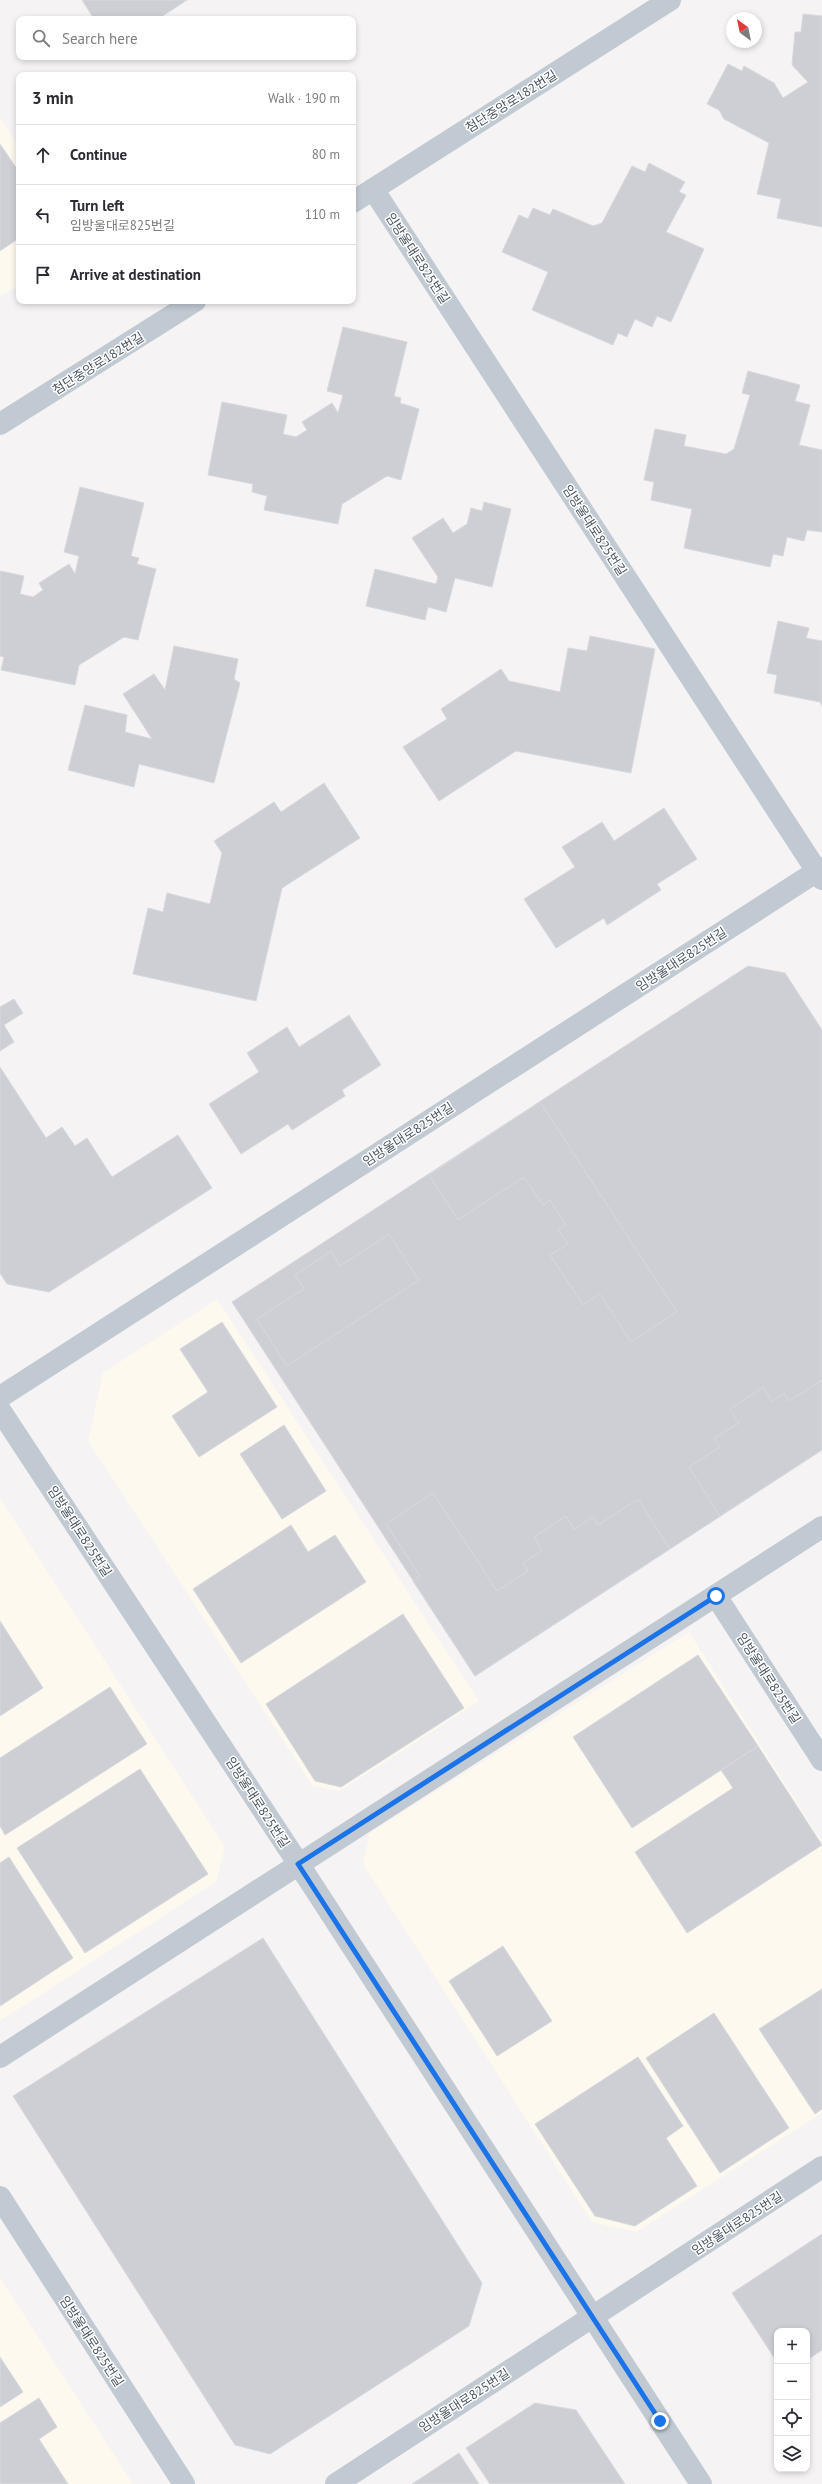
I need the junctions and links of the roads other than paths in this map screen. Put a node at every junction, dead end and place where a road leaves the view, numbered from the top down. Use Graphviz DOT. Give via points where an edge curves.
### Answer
graph roads {
  1 [pos="670,0"];
  2 [pos="373,189"];
  3 [pos="356,200"];
  4 [pos="190,304"];
  5 [pos="0,424"];
  6 [pos="820,872"];
  7 [pos="0,1397"];
  8 [pos="0,1410"];
  9 [pos="822,1527"];
  10 [pos="716,1596"];
  11 [pos="822,1760"];
  12 [pos="298,1864"];
  13 [pos="0,2057"];
  14 [pos="822,2168"];
  15 [pos="0,2197"];
  16 [pos="592,2317"];
  17 [pos="184,2484"];
  18 [pos="336,2484"];
  19 [pos="701,2484"];
  1 -- 2 [label="street, 첨단중앙로182번길"];
  2 -- 3 [label="street, 첨단중앙로182번길"];
  2 -- 6 [label="street, 임방울대로825번길"];
  4 -- 5 [label="street, 첨단중앙로182번길"];
  6 -- 7 [label="street, 임방울대로825번길"];
  8 -- 12 [label="street, 임방울대로825번길"];
  9 -- 10 [label="street"];
  10 -- 11 [label="street, 임방울대로825번길"];
  10 -- 12 [label="street"];
  12 -- 13 [label="street"];
  12 -- 16 [label="street, 임방울대로825번길"];
  14 -- 16 [label="street, 임방울대로825번길"];
  15 -- 17 [label="street, 임방울대로825번길"];
  16 -- 18 [label="street, 임방울대로825번길"];
  16 -- 19 [label="street, 임방울대로825번길"];
}
